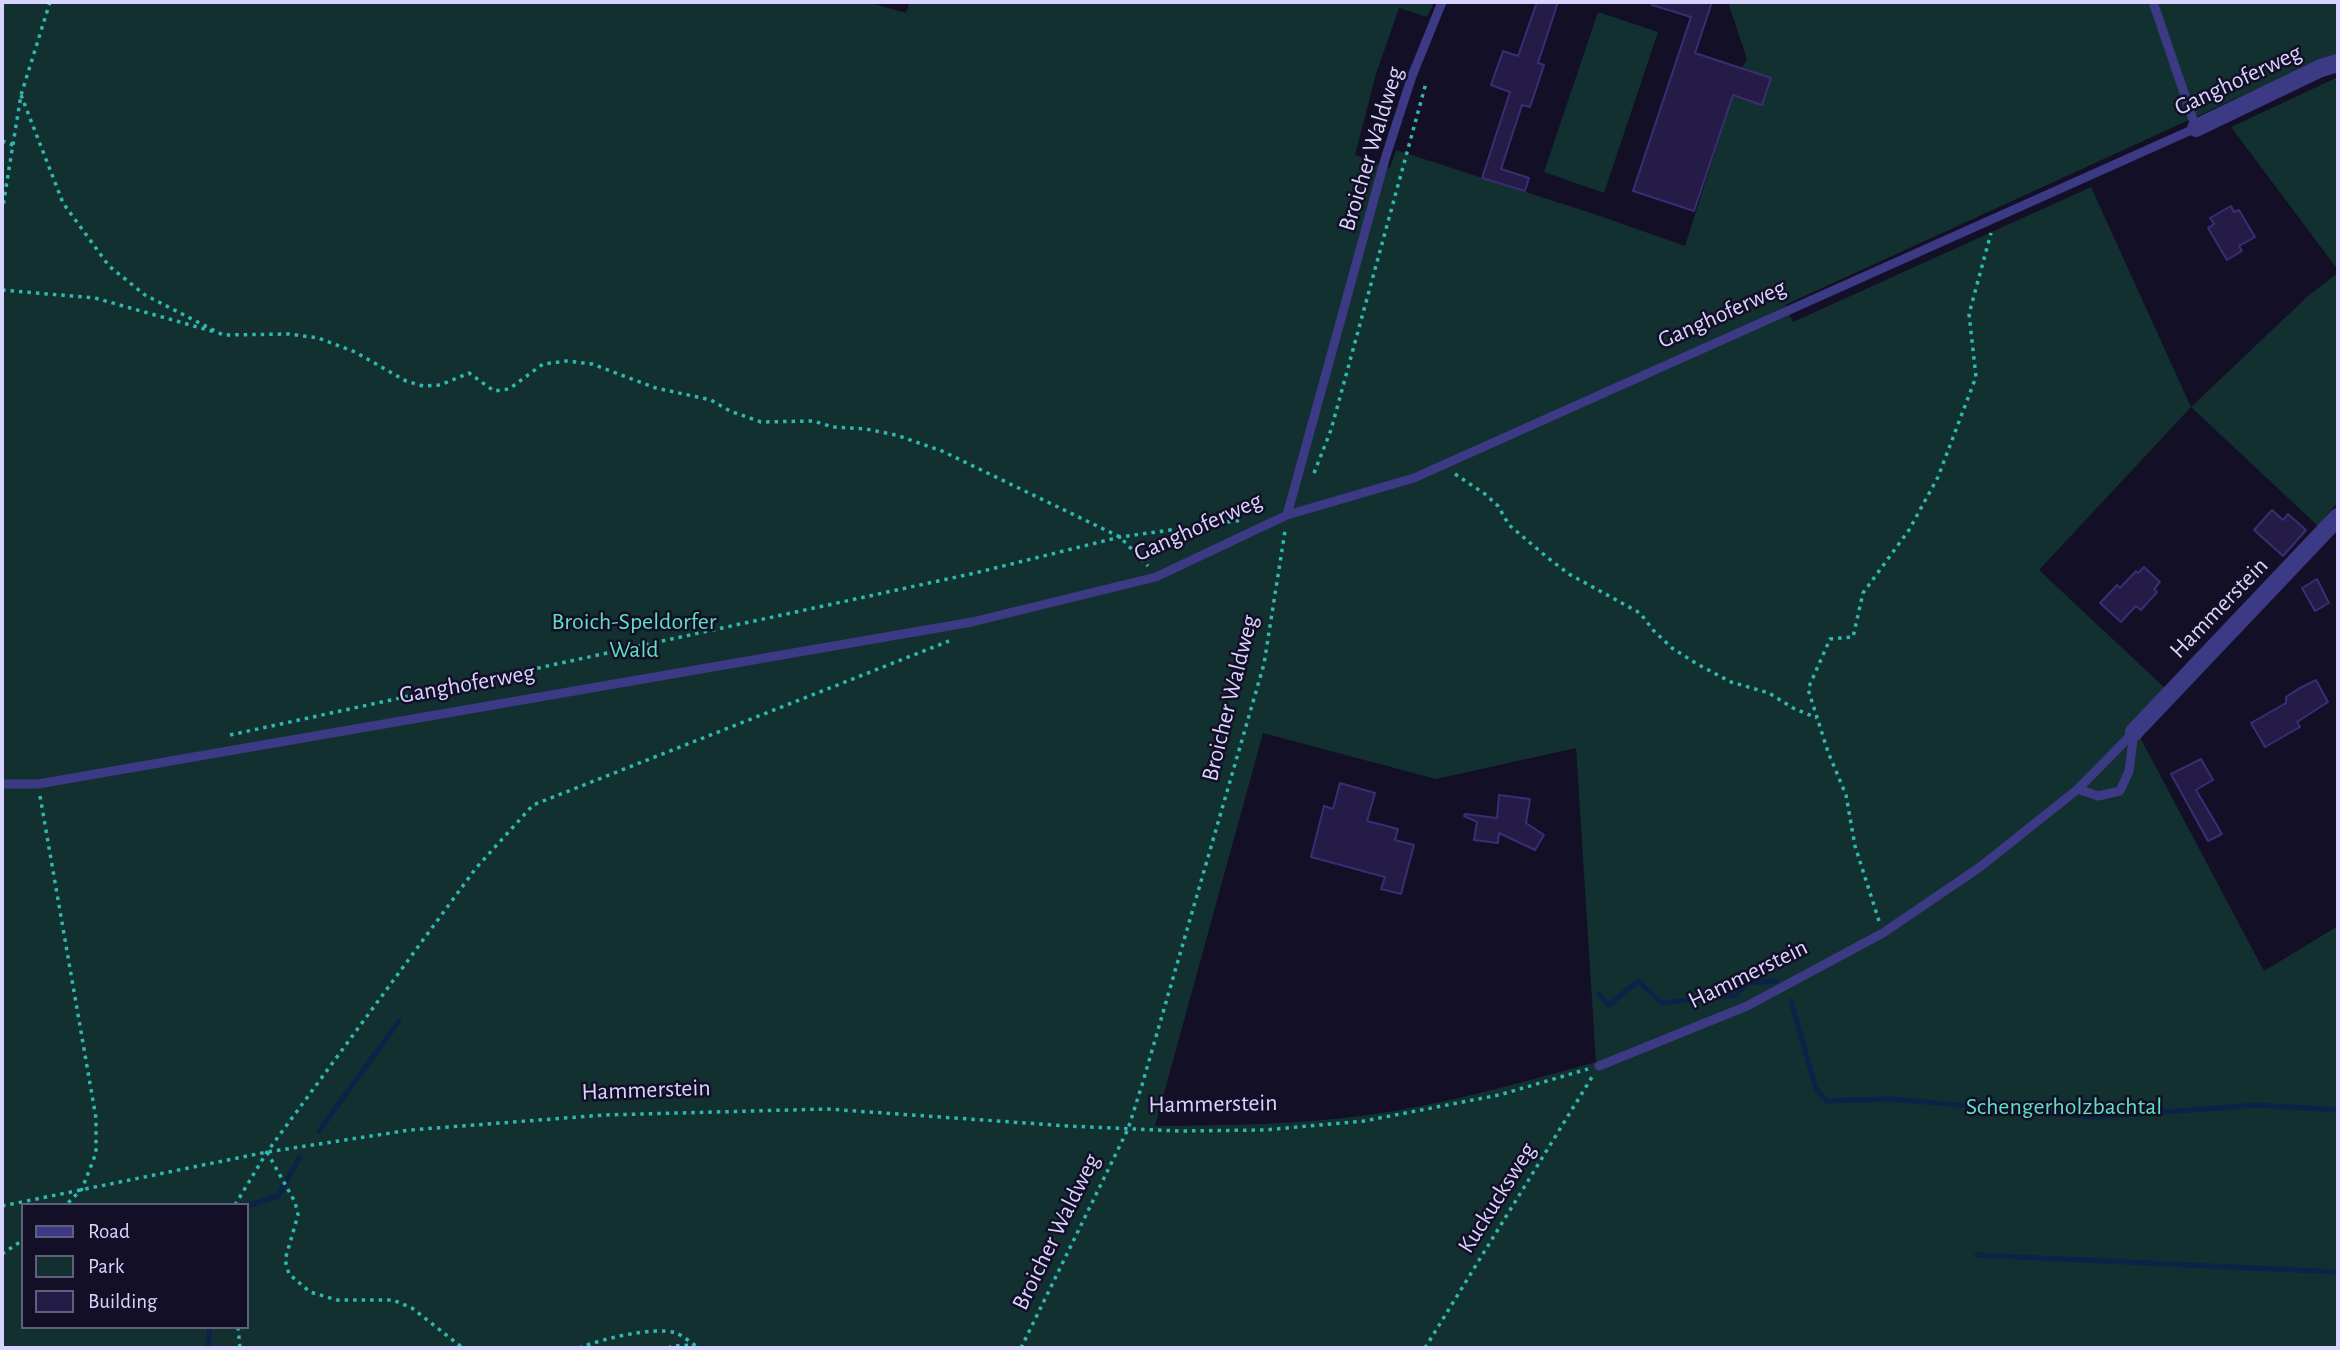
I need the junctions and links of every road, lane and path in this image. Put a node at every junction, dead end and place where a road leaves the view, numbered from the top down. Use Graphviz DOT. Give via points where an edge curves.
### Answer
graph roads {
  1 [pos="50,2"];
  2 [pos="1442,2"];
  3 [pos="2153,2"];
  4 [pos="2338,63"];
  5 [pos="1427,78"];
  6 [pos="21,95"];
  7 [pos="2196,128"];
  8 [pos="2,141"];
  9 [pos="13,145"];
  10 [pos="2,212"];
  11 [pos="1995,220"];
  12 [pos="2,289"];
  13 [pos="223,335"];
  14 [pos="1441,466"];
  15 [pos="1311,477"];
  16 [pos="1287,515"];
  17 [pos="2338,517"];
  18 [pos="1247,520"];
  19 [pos="1120,537"];
  20 [pos="1156,577"];
  21 [pos="972,622"];
  22 [pos="1817,718"];
  23 [pos="2134,732"];
  24 [pos="223,737"];
  25 [pos="2,784"];
  26 [pos="38,784"];
  27 [pos="2078,789"];
  28 [pos="1883,933"];
  29 [pos="1599,1066"];
  30 [pos="1128,1129"];
  31 [pos="267,1152"];
  32 [pos="82,1189"];
  33 [pos="68,1203"];
  34 [pos="236,1203"];
  35 [pos="2,1206"];
  36 [pos="21,1241"];
  37 [pos="2,1254"];
  38 [pos="238,1329"];
  39 [pos="694,1345"];
  40 [pos="240,1348"];
  41 [pos="463,1348"];
  42 [pos="579,1348"];
  43 [pos="668,1348"];
  44 [pos="699,1348"];
  45 [pos="830,1348"];
  46 [pos="837,1348"];
  47 [pos="1021,1348"];
  48 [pos="1425,1348"];
  1 -- 6 [label="path"];
  2 -- 16 [label="lane, Broicher Waldweg" via="1385,159"];
  3 -- 7 [label="lane"];
  4 -- 7 [label="street, Ganghoferweg"];
  5 -- 15 [label="path" via="1331,430"];
  6 -- 9 [label="path"];
  6 -- 13 [label="path" via="63,203 109,266 145,295"];
  7 -- 11 [label="lane, Ganghoferweg"];
  8 -- 9 [label="path"];
  9 -- 10 [label="path"];
  11 -- 14 [label="lane, Ganghoferweg"];
  11 -- 22 [label="path" via="1969,314 1976,377 1938,477 1909,530 1863,593 1853,638 1830,639 1808,689"];
  12 -- 13 [label="path" via="95,298"];
  13 -- 19 [label="path" via="318,338 423,386 440,385 469,373 494,391 509,389 543,364 592,364 656,388 711,400 761,422 813,421 896,435 942,451"];
  14 -- 16 [label="lane, Ganghoferweg"];
  14 -- 22 [label="path" via="1485,494 1509,525 1569,574 1640,613 1672,648 1731,682 1769,694"];
  16 -- 20 [label="lane, Ganghoferweg"];
  16 -- 30 [label="path, Broicher Waldweg" via="1264,664"];
  17 -- 23 [label="street, Hammerstein"];
  18 -- 19 [label="path"];
  19 -- 20 [label="path"];
  19 -- 24 [label="path" via="975,573"];
  20 -- 21 [label="lane, Ganghoferweg"];
  21 -- 26 [label="lane, Ganghoferweg"];
  21 -- 31 [label="path" via="960,638 533,805 476,869"];
  22 -- 28 [label="path" via="1846,795 1855,846"];
  23 -- 27 [label="lane, Hammerstein"];
  23 -- 27 [label="lane" via="2129,771 2120,791 2098,796"];
  25 -- 26 [label="lane, Ganghoferweg"];
  26 -- 32 [label="path" via="96,1118 96,1153"];
  27 -- 28 [label="lane, Hammerstein" via="1980,867"];
  28 -- 29 [label="lane, Hammerstein" via="1747,1006"];
  29 -- 30 [label="path, Hammerstein" via="1499,1095 1364,1121 1265,1130"];
  29 -- 48 [label="path, Kuckucksweg"];
  30 -- 31 [label="path, Hammerstein" via="827,1109 604,1115 410,1130"];
  30 -- 47 [label="path, Broicher Waldweg"];
  31 -- 32 [label="path, Hammerstein"];
  31 -- 34 [label="path"];
  31 -- 41 [label="path" via="298,1215 285,1260 289,1275 310,1292 337,1300 393,1300 412,1307"];
  32 -- 33 [label="path"];
  32 -- 35 [label="path, Hammerstein"];
  36 -- 37 [label="path"];
  38 -- 40 [label="path"];
  39 -- 42 [label="path" via="677,1334 662,1332"];
  39 -- 43 [label="path"];
  39 -- 44 [label="path"];
  45 -- 46 [label="path"];
}
